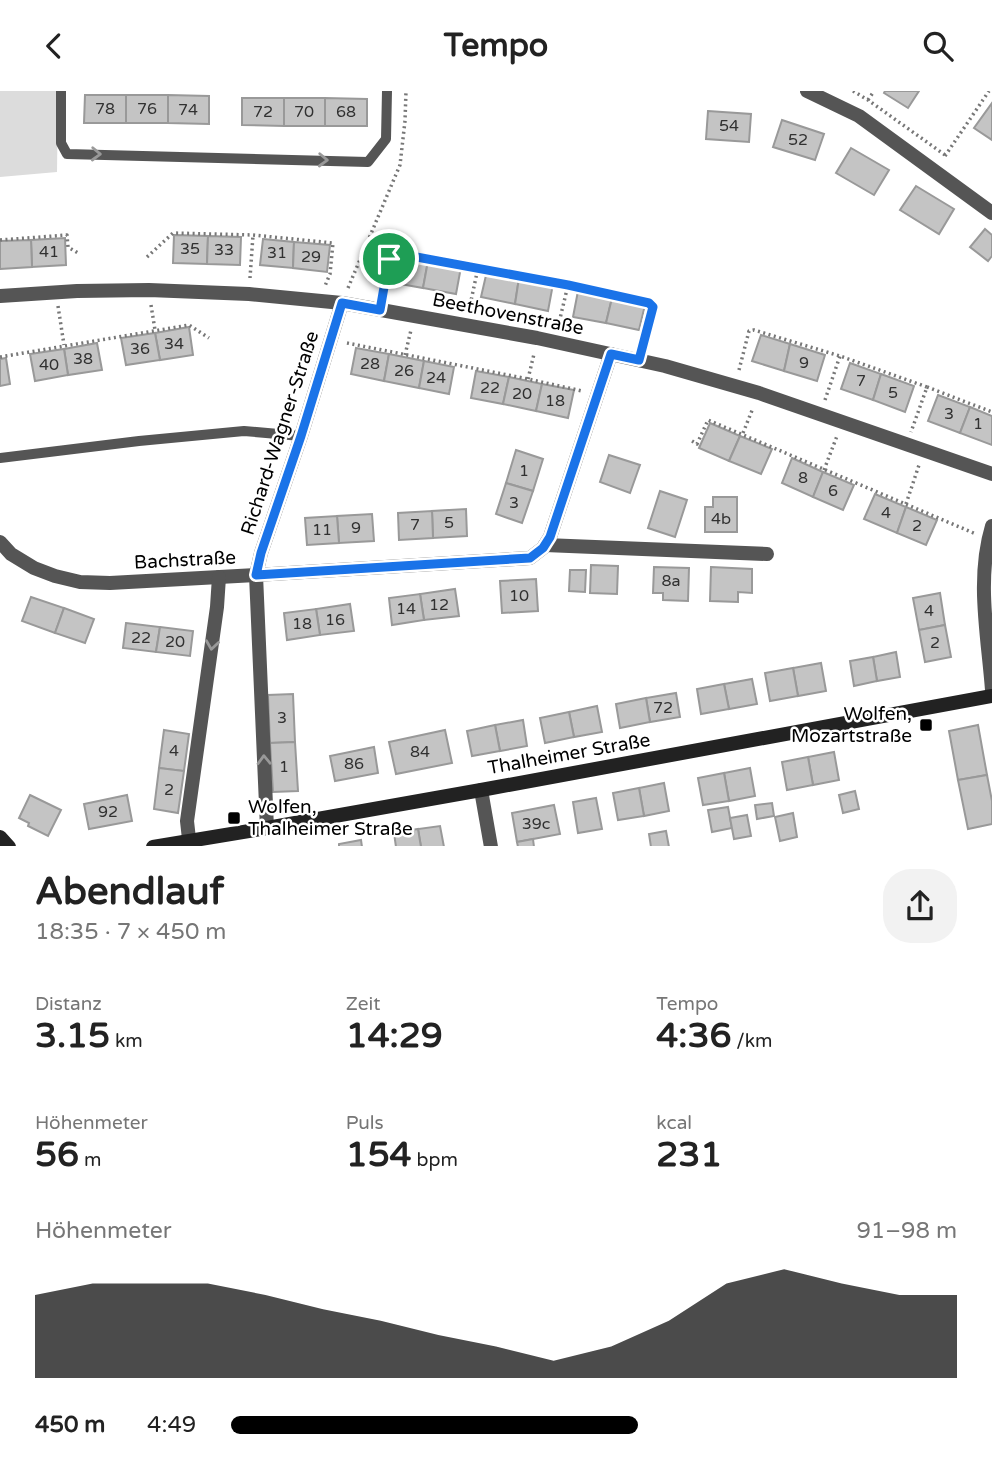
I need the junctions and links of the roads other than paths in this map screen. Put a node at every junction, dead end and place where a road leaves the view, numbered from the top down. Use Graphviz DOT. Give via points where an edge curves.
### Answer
graph roads {
  1 [pos="61,91"];
  2 [pos="387,91"];
  3 [pos="807,91"];
  4 [pos="992,213"];
  5 [pos="0,296"];
  6 [pos="342,303"];
  7 [pos="611,354"];
  8 [pos="301,436"];
  9 [pos="0,458"];
  10 [pos="992,474"];
  11 [pos="990,532"];
  12 [pos="0,542"];
  13 [pos="545,545"];
  14 [pos="767,554"];
  15 [pos="256,575"];
  16 [pos="219,577"];
  17 [pos="992,690"];
  18 [pos="992,696"];
  19 [pos="481,790"];
  20 [pos="267,828"];
  21 [pos="0,837"];
  22 [pos="189,839"];
  23 [pos="9,846"];
  24 [pos="153,846"];
  25 [pos="491,846"];
  1 -- 2 [label="lane, one-way" via="61,143 67,154 368,162 386,139"];
  3 -- 4 [label="street" via="859,115"];
  5 -- 6 [label="street, Beethovenstraße" via="149,290"];
  6 -- 7 [label="street, Beethovenstraße"];
  6 -- 8 [label="street, Richard-Wagner-Straße"];
  7 -- 10 [label="street, Beethovenstraße" via="758,393"];
  7 -- 13 [label="street"];
  8 -- 9 [label="lane" via="244,431"];
  8 -- 15 [label="street, Richard-Wagner-Straße"];
  11 -- 17 [label="street" via="984,596"];
  12 -- 16 [label="street, Bachstraße" via="34,568 80,582"];
  13 -- 14 [label="street, Bachstraße"];
  13 -- 15 [label="street, Bachstraße" via="530,558"];
  15 -- 16 [label="street, Bachstraße"];
  20 -- 15 [label="street, Richard-Wagner-Straße, one-way"];
  16 -- 22 [label="street, one-way" via="187,821"];
  18 -- 19 [label="street, Thalheimer Straße"];
  19 -- 20 [label="street, Thalheimer Straße"];
  19 -- 25 [label="street"];
  20 -- 22 [label="street, Thalheimer Straße"];
  21 -- 23 [label="street"];
  22 -- 24 [label="street, Thalheimer Straße"];
}
